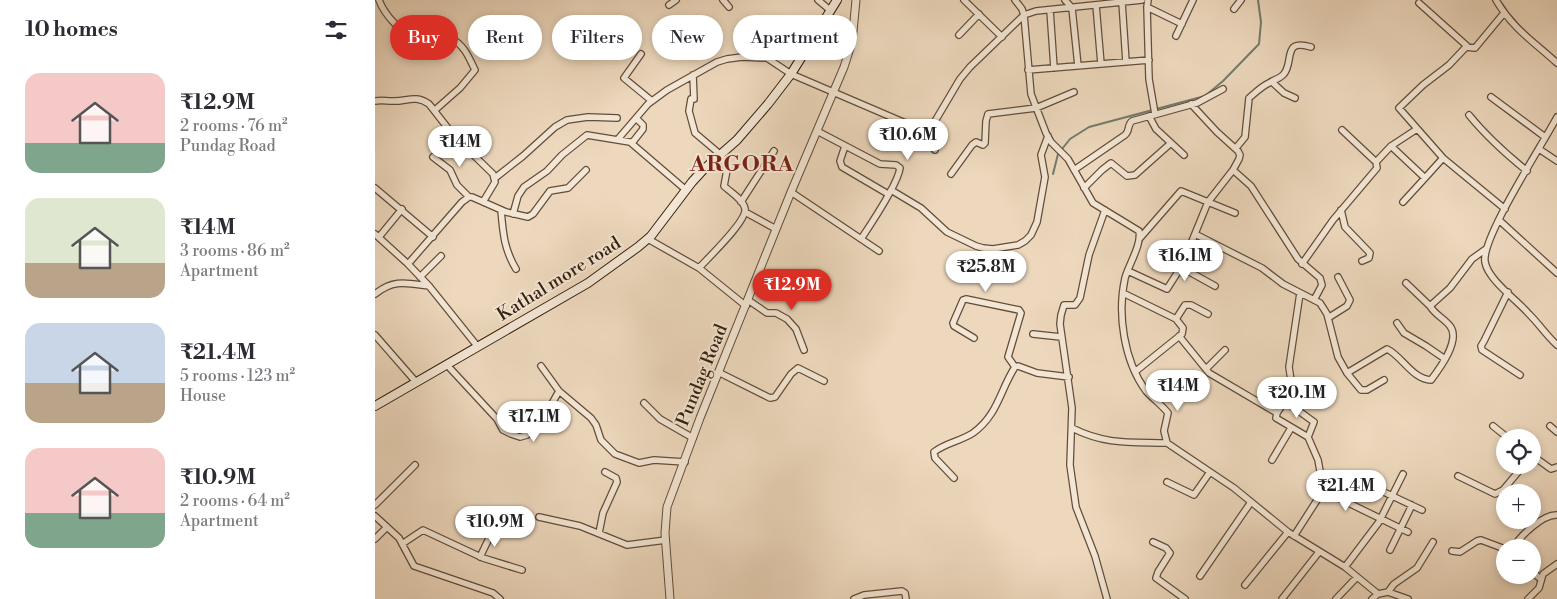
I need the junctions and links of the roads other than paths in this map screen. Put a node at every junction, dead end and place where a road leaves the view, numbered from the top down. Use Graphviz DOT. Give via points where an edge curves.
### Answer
graph roads {
  1 [pos="379,0"];
  2 [pos="676,0"];
  3 [pos="723,0"];
  4 [pos="818,0"];
  5 [pos="837,0"];
  6 [pos="856,0"];
  7 [pos="964,0"];
  8 [pos="1015,0"];
  9 [pos="1065,0"];
  10 [pos="1142,0"];
  11 [pos="1148,0"];
  12 [pos="1193,0"];
  13 [pos="1241,0"];
  14 [pos="1496,0"];
  15 [pos="1122,2"];
  16 [pos="1419,4"];
  17 [pos="669,5"];
  18 [pos="1096,5"];
  19 [pos="1147,7"];
  20 [pos="729,8"];
  21 [pos="1072,8"];
  22 [pos="1234,9"];
  23 [pos="831,10"];
  24 [pos="1050,10"];
  25 [pos="1504,13"];
  26 [pos="979,14"];
  27 [pos="1023,15"];
  28 [pos="1182,24"];
  29 [pos="959,35"];
  30 [pos="1176,36"];
  31 [pos="1002,37"];
  32 [pos="1467,46"];
  33 [pos="1311,47"];
  34 [pos="637,60"];
  35 [pos="1149,60"];
  36 [pos="1126,62"];
  37 [pos="1557,63"];
  38 [pos="1101,64"];
  39 [pos="1078,66"];
  40 [pos="1053,68"];
  41 [pos="1028,70"];
  42 [pos="791,74"];
  43 [pos="693,75"];
  44 [pos="1272,82"];
  45 [pos="1223,89"];
  46 [pos="834,92"];
  47 [pos="1075,92"];
  48 [pos="1491,97"];
  49 [pos="1295,98"];
  50 [pos="375,101"];
  51 [pos="652,102"];
  52 [pos="1191,104"];
  53 [pos="1036,108"];
  54 [pos="435,110"];
  55 [pos="1153,114"];
  56 [pos="1469,115"];
  57 [pos="1557,117"];
  58 [pos="617,118"];
  59 [pos="636,118"];
  60 [pos="1417,129"];
  61 [pos="1343,130"];
  62 [pos="817,131"];
  63 [pos="928,132"];
  64 [pos="1048,136"];
  65 [pos="1545,138"];
  66 [pos="618,139"];
  67 [pos="632,143"];
  68 [pos="1171,143"];
  69 [pos="845,146"];
  70 [pos="1391,146"];
  71 [pos="1236,148"];
  72 [pos="935,150"];
  73 [pos="1539,150"];
  74 [pos="774,151"];
  75 [pos="721,155"];
  76 [pos="1184,155"];
  77 [pos="433,157"];
  78 [pos="1443,158"];
  79 [pos="1557,161"];
  80 [pos="1375,162"];
  81 [pos="586,170"];
  82 [pos="1073,170"];
  83 [pos="1233,170"];
  84 [pos="1527,171"];
  85 [pos="951,174"];
  86 [pos="495,178"];
  87 [pos="1425,178"];
  88 [pos="375,188"];
  89 [pos="1084,188"];
  90 [pos="686,190"];
  91 [pos="791,192"];
  92 [pos="889,192"];
  93 [pos="469,197"];
  94 [pos="483,202"];
  95 [pos="741,202"];
  96 [pos="1208,202"];
  97 [pos="1403,202"];
  98 [pos="402,209"];
  99 [pos="1505,209"];
  100 [pos="501,210"];
  101 [pos="1105,210"];
  102 [pos="1341,210"];
  103 [pos="745,212"];
  104 [pos="1235,213"];
  105 [pos="513,214"];
  106 [pos="1499,220"];
  107 [pos="777,229"];
  108 [pos="1195,234"];
  109 [pos="377,236"];
  110 [pos="433,237"];
  111 [pos="1140,238"];
  112 [pos="647,239"];
  113 [pos="861,239"];
  114 [pos="1486,249"];
  115 [pos="879,251"];
  116 [pos="441,256"];
  117 [pos="1362,261"];
  118 [pos="1183,263"];
  119 [pos="408,264"];
  120 [pos="1302,264"];
  121 [pos="699,268"];
  122 [pos="516,269"];
  123 [pos="1128,271"];
  124 [pos="1557,273"];
  125 [pos="420,277"];
  126 [pos="1338,277"];
  127 [pos="1406,283"];
  128 [pos="429,286"];
  129 [pos="1215,286"];
  130 [pos="1508,292"];
  131 [pos="1123,293"];
  132 [pos="1300,293"];
  133 [pos="375,294"];
  134 [pos="1314,300"];
  135 [pos="747,303"];
  136 [pos="1431,306"];
  137 [pos="1208,314"];
  138 [pos="1328,318"];
  139 [pos="1177,319"];
  140 [pos="1397,323"];
  141 [pos="1033,334"];
  142 [pos="375,335"];
  143 [pos="1179,336"];
  144 [pos="1061,337"];
  145 [pos="974,338"];
  146 [pos="1557,346"];
  147 [pos="478,347"];
  148 [pos="804,350"];
  149 [pos="1225,350"];
  150 [pos="1445,359"];
  151 [pos="447,366"];
  152 [pos="541,366"];
  153 [pos="1015,367"];
  154 [pos="1206,369"];
  155 [pos="1136,371"];
  156 [pos="718,372"];
  157 [pos="1347,373"];
  158 [pos="1519,375"];
  159 [pos="1069,377"];
  160 [pos="1384,380"];
  161 [pos="824,381"];
  162 [pos="416,382"];
  163 [pos="559,391"];
  164 [pos="1285,401"];
  165 [pos="644,404"];
  166 [pos="375,406"];
  167 [pos="1277,413"];
  168 [pos="1493,426"];
  169 [pos="1550,426"];
  170 [pos="1072,428"];
  171 [pos="1291,428"];
  172 [pos="1497,429"];
  173 [pos="1557,432"];
  174 [pos="1308,437"];
  175 [pos="693,438"];
  176 [pos="1167,443"];
  177 [pos="1272,460"];
  178 [pos="685,462"];
  179 [pos="1541,462"];
  180 [pos="415,465"];
  181 [pos="1557,467"];
  182 [pos="605,472"];
  183 [pos="1210,472"];
  184 [pos="1403,474"];
  185 [pos="1516,474"];
  186 [pos="1458,476"];
  187 [pos="1352,477"];
  188 [pos="954,478"];
  189 [pos="1167,482"];
  190 [pos="1324,493"];
  191 [pos="1393,495"];
  192 [pos="1251,502"];
  193 [pos="375,505"];
  194 [pos="1412,505"];
  195 [pos="1422,510"];
  196 [pos="1557,515"];
  197 [pos="375,516"];
  198 [pos="539,517"];
  199 [pos="1381,518"];
  200 [pos="497,526"];
  201 [pos="387,527"];
  202 [pos="1401,528"];
  203 [pos="1288,532"];
  204 [pos="1408,532"];
  205 [pos="599,533"];
  206 [pos="1294,536"];
  207 [pos="375,539"];
  208 [pos="1521,539"];
  209 [pos="666,540"];
  210 [pos="1153,542"];
  211 [pos="1433,542"];
  212 [pos="402,544"];
  213 [pos="1496,546"];
  214 [pos="1390,550"];
  215 [pos="1452,551"];
  216 [pos="1319,552"];
  217 [pos="480,557"];
  218 [pos="1557,564"];
  219 [pos="1345,567"];
  220 [pos="522,570"];
  221 [pos="1199,576"];
  222 [pos="1357,577"];
  223 [pos="1541,580"];
  224 [pos="1540,584"];
  225 [pos="1245,585"];
  226 [pos="1389,592"];
  227 [pos="1378,594"];
  228 [pos="670,596"];
  229 [pos="500,599"];
  230 [pos="854,599"];
  231 [pos="906,599"];
  232 [pos="1107,599"];
  233 [pos="1185,599"];
  234 [pos="1282,599"];
  235 [pos="1336,599"];
  236 [pos="1372,599"];
  237 [pos="1408,599"];
  238 [pos="1528,599"];
  1 -- 54 [label="street" via="387,16 411,36 451,38 465,50 475,70"];
  2 -- 17 [label="street"];
  3 -- 20 [label="street"];
  4 -- 23 [label="street"];
  5 -- 23 [label="main road, Kathal more road"];
  6 -- 46 [label="street, Pundag Road" via="852,42"];
  7 -- 26 [label="street"];
  8 -- 27 [label="street"];
  9 -- 21 [label="street"];
  10 -- 15 [label="street"];
  11 -- 19 [label="street"];
  12 -- 28 [label="street"];
  13 -- 22 [label="street"];
  14 -- 25 [label="street"];
  15 -- 18 [label="street"];
  15 -- 36 [label="street"];
  16 -- 32 [label="street"];
  18 -- 21 [label="street"];
  18 -- 38 [label="street"];
  19 -- 28 [label="street"];
  19 -- 35 [label="street"];
  21 -- 24 [label="street"];
  21 -- 39 [label="street"];
  23 -- 42 [label="main road, Kathal more road"];
  24 -- 27 [label="street"];
  24 -- 40 [label="street"];
  25 -- 32 [label="street" via="1475,48"];
  25 -- 37 [label="street"];
  26 -- 29 [label="street"];
  26 -- 31 [label="street"];
  27 -- 31 [label="street"];
  27 -- 41 [label="street"];
  28 -- 30 [label="street"];
  31 -- 63 [label="street" via="960,78"];
  32 -- 60 [label="street" via="1400,107"];
  33 -- 44 [label="street" via="1299,45 1293,48 1284,74"];
  34 -- 51 [label="street" via="624,78"];
  35 -- 36 [label="street"];
  35 -- 55 [label="street"];
  36 -- 38 [label="street"];
  38 -- 39 [label="street"];
  39 -- 40 [label="street"];
  40 -- 41 [label="street"];
  41 -- 53 [label="street"];
  42 -- 43 [label="street" via="767,58 742,57 723,60"];
  42 -- 46 [label="street"];
  42 -- 75 [label="main road, Kathal more road" via="752,123"];
  43 -- 51 [label="street"];
  43 -- 75 [label="street" via="693,99 689,111 695,133"];
  44 -- 49 [label="street"];
  44 -- 71 [label="street" via="1248,100 1245,137"];
  45 -- 52 [label="street"];
  46 -- 62 [label="street, Pundag Road"];
  46 -- 63 [label="street"];
  47 -- 53 [label="street"];
  48 -- 65 [label="street"];
  50 -- 54 [label="street" via="419,99"];
  51 -- 59 [label="street"];
  52 -- 55 [label="street"];
  52 -- 71 [label="street"];
  53 -- 64 [label="street"];
  53 -- 85 [label="street" via="988,114 985,143 972,145"];
  54 -- 86 [label="street"];
  55 -- 68 [label="street" via="1156,129"];
  55 -- 82 [label="street" via="1132,121 1125,135"];
  56 -- 84 [label="street"];
  57 -- 65 [label="street"];
  58 -- 86 [label="street" via="587,116 567,120 555,126"];
  59 -- 66 [label="street"];
  59 -- 67 [label="street" via="643,129"];
  60 -- 70 [label="street"];
  60 -- 78 [label="street"];
  61 -- 80 [label="street"];
  62 -- 69 [label="street"];
  62 -- 91 [label="street, Pundag Road"];
  63 -- 72 [label="street" via="937,140"];
  64 -- 82 [label="street"];
  64 -- 92 [label="street" via="1041,153 1045,177 1037,222 1031,235 1018,245 993,249 976,246 947,232 921,208"];
  65 -- 73 [label="street"];
  66 -- 67 [label="street"];
  66 -- 105 [label="street" via="592,135 581,138 547,171 523,187"];
  67 -- 90 [label="street"];
  68 -- 76 [label="street"];
  68 -- 89 [label="street" via="1135,175 1127,176 1111,163"];
  69 -- 92 [label="street" via="840,159 842,167"];
  69 -- 92 [label="street" via="882,165 899,167"];
  70 -- 80 [label="street"];
  70 -- 87 [label="street"];
  71 -- 83 [label="street" via="1239,159"];
  73 -- 79 [label="street"];
  73 -- 84 [label="street"];
  74 -- 95 [label="street"];
  75 -- 90 [label="main road, Kathal more road"];
  75 -- 95 [label="street" via="728,172 724,186"];
  77 -- 93 [label="street" via="450,170 457,185"];
  78 -- 87 [label="street"];
  78 -- 99 [label="street"];
  80 -- 102 [label="street" via="1378,166 1375,172"];
  81 -- 105 [label="street" via="567,188 547,194 530,217"];
  82 -- 89 [label="street"];
  83 -- 96 [label="street"];
  83 -- 120 [label="street" via="1251,186"];
  84 -- 99 [label="street"];
  86 -- 94 [label="street"];
  87 -- 97 [label="street"];
  88 -- 98 [label="street"];
  89 -- 101 [label="street" via="1093,202"];
  90 -- 112 [label="main road, Kathal more road"];
  91 -- 107 [label="street, Pundag Road"];
  91 -- 113 [label="street"];
  92 -- 113 [label="street"];
  93 -- 94 [label="street"];
  93 -- 110 [label="street"];
  94 -- 100 [label="street"];
  95 -- 103 [label="street"];
  96 -- 104 [label="street"];
  96 -- 108 [label="street"];
  96 -- 111 [label="street" via="1181,191"];
  98 -- 109 [label="street"];
  98 -- 110 [label="street"];
  99 -- 106 [label="street"];
  100 -- 105 [label="street"];
  100 -- 122 [label="street" via="505,247"];
  101 -- 111 [label="street" via="1136,228"];
  101 -- 144 [label="street" via="1089,254 1079,301 1063,308"];
  102 -- 117 [label="street" via="1345,227 1370,253 1369,258"];
  102 -- 120 [label="street"];
  103 -- 107 [label="street"];
  103 -- 121 [label="street" via="725,241"];
  106 -- 114 [label="street"];
  106 -- 124 [label="street"];
  107 -- 135 [label="street, Pundag Road"];
  108 -- 118 [label="street"];
  108 -- 132 [label="street" via="1262,268"];
  109 -- 119 [label="street"];
  110 -- 119 [label="street"];
  111 -- 123 [label="street"];
  112 -- 121 [label="street"];
  112 -- 147 [label="main road, Kathal more road" via="610,269"];
  113 -- 115 [label="street"];
  114 -- 130 [label="street" via="1487,268"];
  114 -- 136 [label="street" via="1471,259 1450,288"];
  116 -- 125 [label="street"];
  118 -- 123 [label="street" via="1167,289"];
  118 -- 129 [label="street" via="1186,270"];
  119 -- 125 [label="street"];
  120 -- 134 [label="street" via="1322,282"];
  121 -- 135 [label="street"];
  123 -- 131 [label="street"];
  125 -- 128 [label="street"];
  126 -- 138 [label="street" via="1349,296 1349,303"];
  127 -- 136 [label="street"];
  128 -- 133 [label="street" via="397,282"];
  128 -- 147 [label="street"];
  130 -- 146 [label="street"];
  130 -- 158 [label="street" via="1483,341 1482,350"];
  131 -- 139 [label="street"];
  131 -- 155 [label="street" via="1123,332 1127,352"];
  132 -- 134 [label="street"];
  132 -- 164 [label="street" via="1289,367 1292,387"];
  134 -- 138 [label="street" via="1323,306"];
  135 -- 148 [label="street" via="787,319 796,329"];
  135 -- 156 [label="street, Pundag Road"];
  136 -- 150 [label="street" via="1453,332"];
  137 -- 139 [label="street" via="1187,304"];
  138 -- 157 [label="street" via="1338,357"];
  139 -- 143 [label="street" via="1183,328"];
  140 -- 150 [label="street" via="1404,333"];
  141 -- 144 [label="street"];
  142 -- 162 [label="street"];
  143 -- 154 [label="street"];
  143 -- 155 [label="street"];
  144 -- 159 [label="street"];
  145 -- 153 [label="street" via="953,323 963,300 1019,310 1021,314 1008,357"];
  147 -- 151 [label="main road, Kathal more road"];
  149 -- 154 [label="street"];
  150 -- 157 [label="street" via="1429,380 1387,349"];
  151 -- 162 [label="main road, Kathal more road"];
  151 -- 163 [label="street" via="497,419 503,430 518,436 527,435 537,428"];
  152 -- 163 [label="street"];
  153 -- 159 [label="street"];
  153 -- 188 [label="street" via="999,401 983,424 957,442 934,452 935,458"];
  154 -- 167 [label="street"];
  155 -- 176 [label="street" via="1147,392 1168,413 1164,431"];
  156 -- 161 [label="street" via="770,398 775,397 795,369"];
  156 -- 175 [label="street, Pundag Road"];
  157 -- 160 [label="street" via="1364,391"];
  159 -- 170 [label="street"];
  162 -- 166 [label="main road, Kathal more road"];
  163 -- 178 [label="street" via="589,416 601,440 615,454 639,463 654,460"];
  164 -- 167 [label="street"];
  164 -- 174 [label="street" via="1313,420"];
  165 -- 175 [label="street" via="660,419"];
  167 -- 171 [label="street" via="1276,418"];
  168 -- 172 [label="street"];
  169 -- 173 [label="street"];
  170 -- 176 [label="street" via="1108,441"];
  170 -- 232 [label="street" via="1070,465 1075,501"];
  171 -- 174 [label="street"];
  171 -- 177 [label="street"];
  174 -- 190 [label="street" via="1318,460"];
  175 -- 178 [label="street, Pundag Road"];
  176 -- 183 [label="street"];
  178 -- 209 [label="street, Pundag Road" via="667,507"];
  179 -- 181 [label="street" via="1551,469"];
  180 -- 193 [label="street"];
  182 -- 205 [label="street" via="617,482 603,513"];
  183 -- 189 [label="street" via="1194,495"];
  183 -- 192 [label="street"];
  184 -- 191 [label="street"];
  185 -- 186 [label="street" via="1503,490 1495,494"];
  187 -- 191 [label="street"];
  190 -- 199 [label="street"];
  190 -- 206 [label="street"];
  191 -- 194 [label="street"];
  191 -- 199 [label="street"];
  192 -- 203 [label="street"];
  192 -- 221 [label="street"];
  194 -- 195 [label="street"];
  194 -- 202 [label="street"];
  196 -- 208 [label="street" via="1545,518"];
  197 -- 201 [label="street"];
  198 -- 205 [label="street"];
  199 -- 202 [label="street"];
  199 -- 219 [label="street"];
  200 -- 217 [label="street"];
  201 -- 207 [label="street"];
  201 -- 212 [label="street"];
  202 -- 204 [label="street"];
  202 -- 214 [label="street"];
  203 -- 206 [label="street"];
  203 -- 225 [label="street"];
  205 -- 209 [label="street" via="627,545"];
  206 -- 216 [label="street"];
  209 -- 228 [label="street, Pundag Road"];
  210 -- 233 [label="street" via="1170,553 1156,578"];
  211 -- 226 [label="street" via="1417,568 1394,584"];
  212 -- 217 [label="street" via="423,530"];
  212 -- 229 [label="street" via="414,566 493,593"];
  213 -- 215 [label="street" via="1481,540 1460,552"];
  216 -- 219 [label="street"];
  216 -- 234 [label="street"];
  217 -- 220 [label="street"];
  218 -- 223 [label="street" via="1546,571"];
  219 -- 222 [label="street"];
  222 -- 227 [label="street"];
  222 -- 235 [label="street"];
  224 -- 238 [label="street"];
  226 -- 227 [label="street"];
  226 -- 237 [label="street"];
  227 -- 236 [label="street"];
  230 -- 231 [label="street" via="901,591 905,592"];
}
